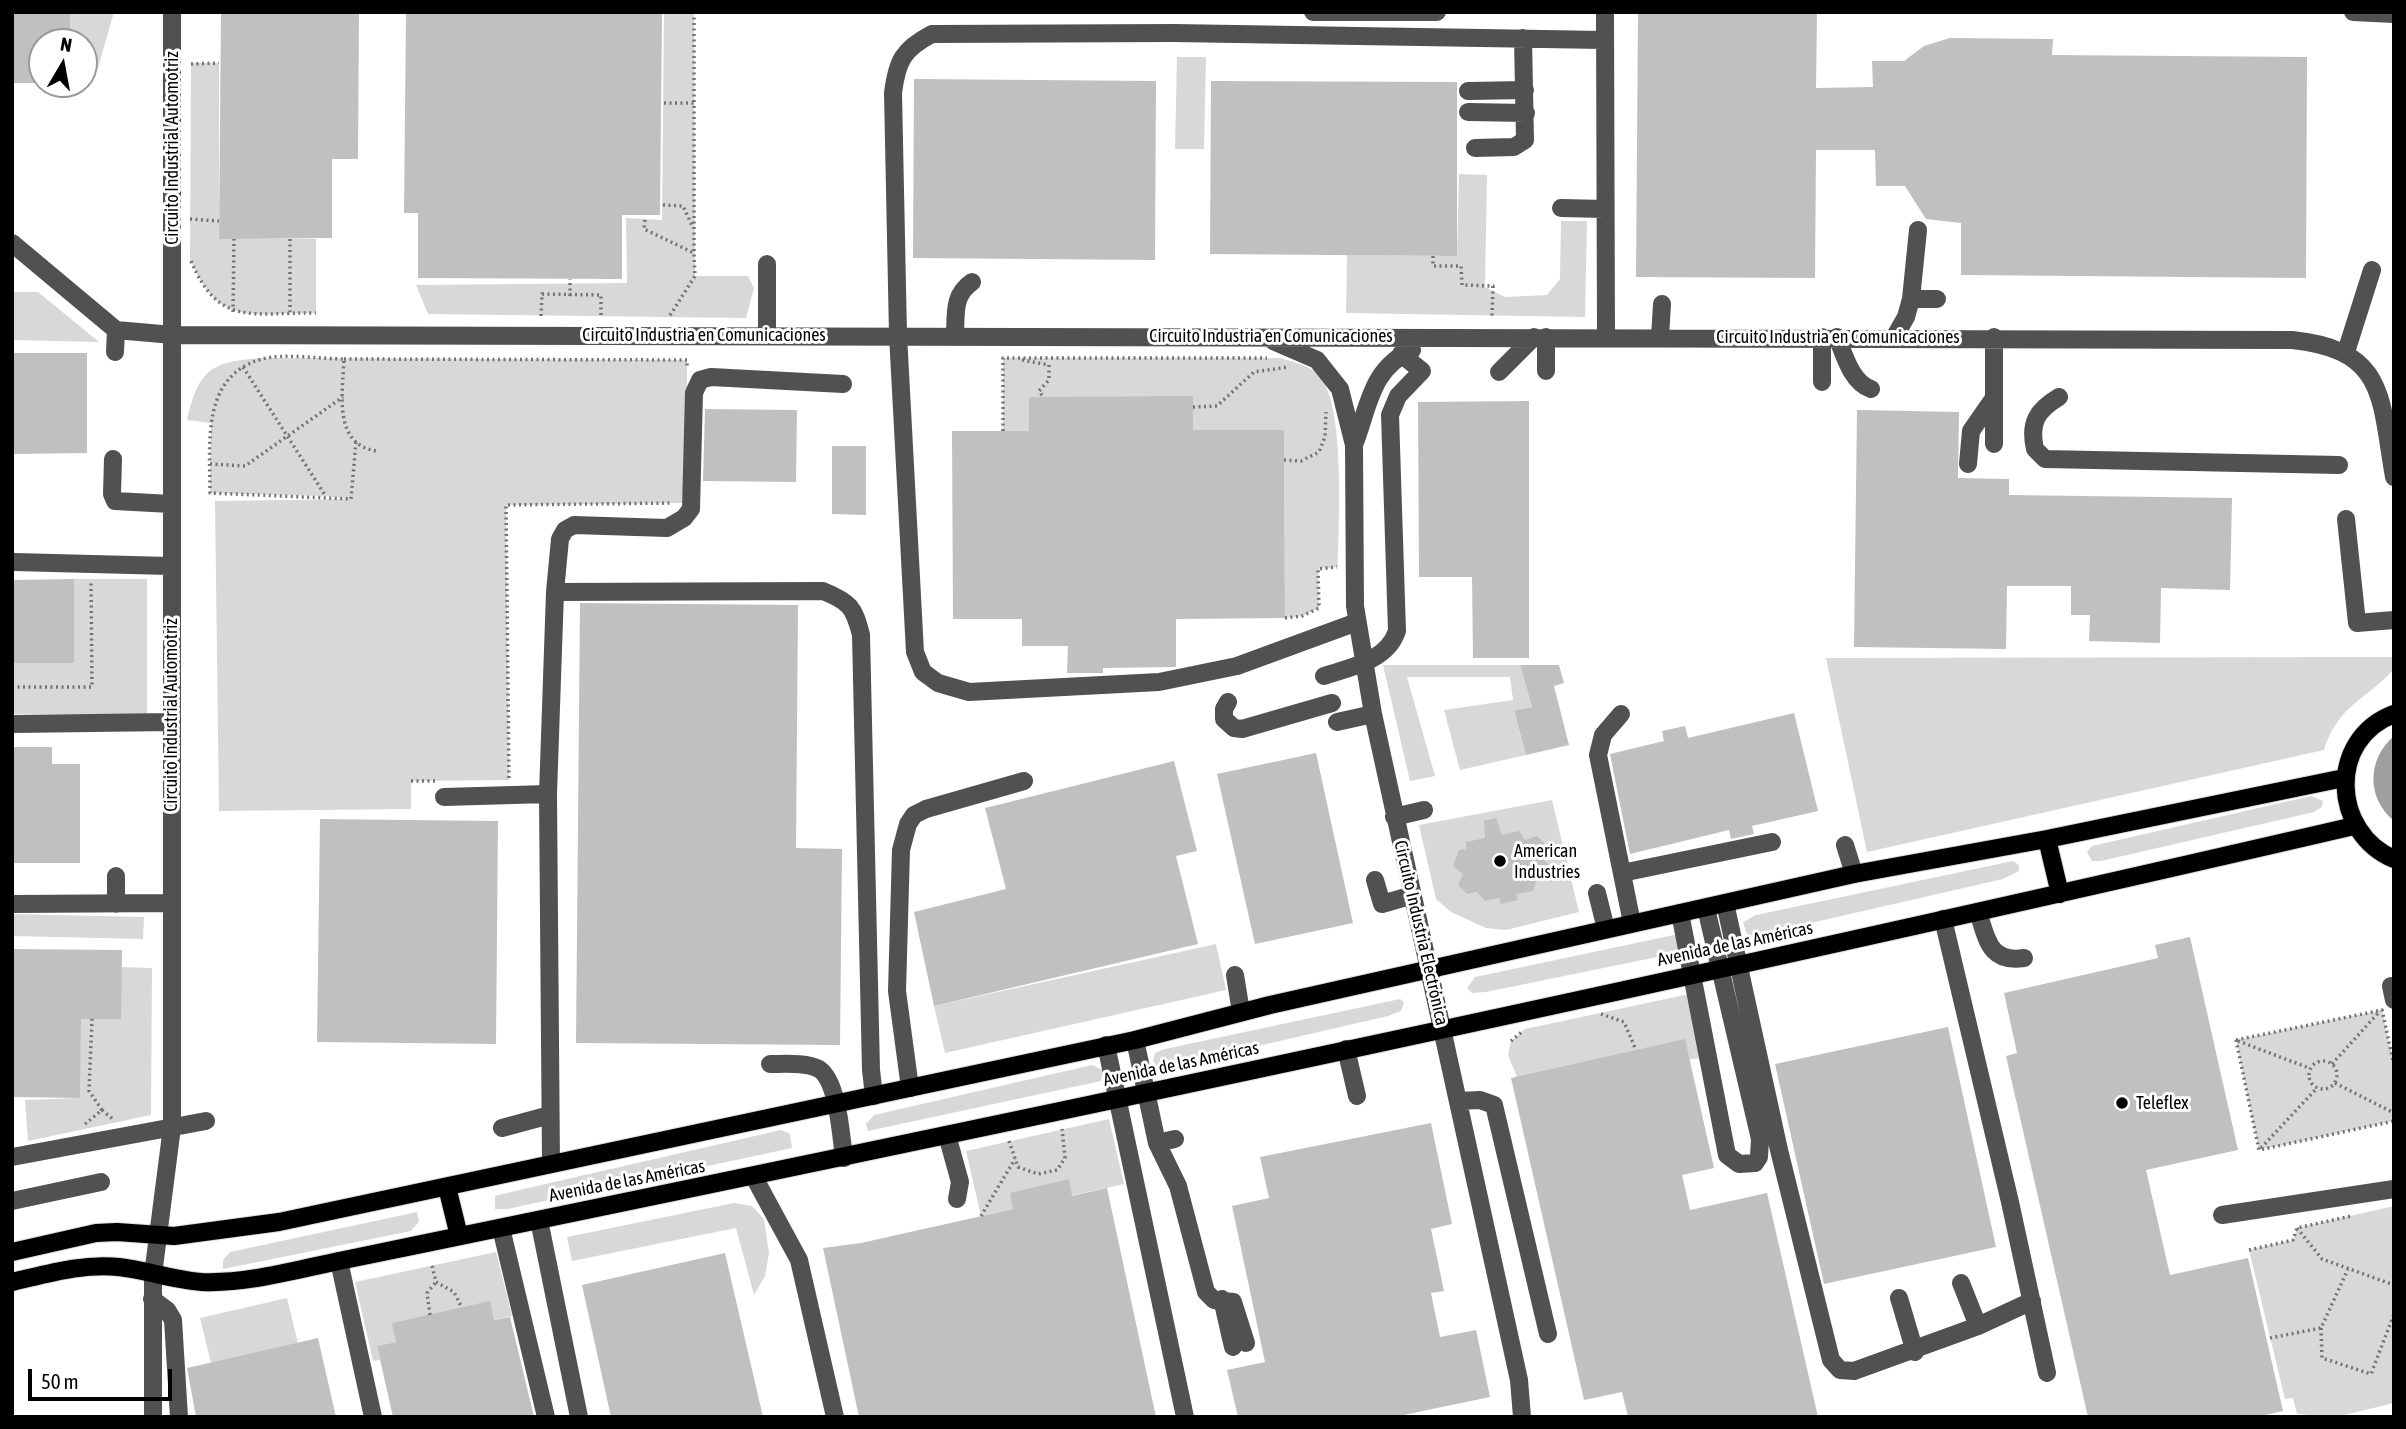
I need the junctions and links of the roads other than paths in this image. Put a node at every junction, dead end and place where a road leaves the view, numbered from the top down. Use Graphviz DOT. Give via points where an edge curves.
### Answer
graph roads {
  1 [pos="172,12"];
  2 [pos="1313,12"];
  3 [pos="1437,12"];
  4 [pos="1605,12"];
  5 [pos="2353,12"];
  6 [pos="2373,14"];
  7 [pos="2394,14"];
  8 [pos="1523,38"];
  9 [pos="1604,40"];
  10 [pos="1525,90"];
  11 [pos="1468,91"];
  12 [pos="1468,112"];
  13 [pos="1526,113"];
  14 [pos="1475,148"];
  15 [pos="1561,208"];
  16 [pos="1605,209"];
  17 [pos="1918,230"];
  18 [pos="15,247"];
  19 [pos="767,264"];
  20 [pos="2372,270"];
  21 [pos="972,282"];
  22 [pos="1911,299"];
  23 [pos="1937,299"];
  24 [pos="1662,304"];
  25 [pos="116,330"];
  26 [pos="173,335"];
  27 [pos="898,335"];
  28 [pos="955,335"];
  29 [pos="767,336"];
  30 [pos="1260,337"];
  31 [pos="1477,337"];
  32 [pos="1540,337"];
  33 [pos="1606,337"];
  34 [pos="1660,337"];
  35 [pos="1829,337"];
  36 [pos="1994,337"];
  37 [pos="1894,338"];
  38 [pos="115,352"];
  39 [pos="2346,352"];
  40 [pos="1401,355"];
  41 [pos="1546,371"];
  42 [pos="1499,372"];
  43 [pos="1822,382"];
  44 [pos="843,384"];
  45 [pos="1871,389"];
  46 [pos="2059,397"];
  47 [pos="1994,398"];
  48 [pos="1994,444"];
  49 [pos="1354,445"];
  50 [pos="113,459"];
  51 [pos="1968,464"];
  52 [pos="2339,465"];
  53 [pos="2394,477"];
  54 [pos="171,504"];
  55 [pos="2346,519"];
  56 [pos="14,562"];
  57 [pos="170,566"];
  58 [pos="555,592"];
  59 [pos="2394,620"];
  60 [pos="1357,622"];
  61 [pos="1364,663"];
  62 [pos="1324,676"];
  63 [pos="1228,702"];
  64 [pos="1332,703"];
  65 [pos="1373,714"];
  66 [pos="1621,714"];
  67 [pos="2394,714"];
  68 [pos="171,722"];
  69 [pos="1337,722"];
  70 [pos="12,724"];
  71 [pos="2344,778"];
  72 [pos="1024,781"];
  73 [pos="446,789"];
  74 [pos="548,794"];
  75 [pos="1424,810"];
  76 [pos="1394,817"];
  77 [pos="2354,826"];
  78 [pos="2047,839"];
  79 [pos="1772,842"];
  80 [pos="1846,845"];
  81 [pos="2394,859"];
  82 [pos="1622,873"];
  83 [pos="1854,874"];
  84 [pos="116,876"];
  85 [pos="1375,880"];
  86 [pos="1597,893"];
  87 [pos="2060,894"];
  88 [pos="1413,895"];
  89 [pos="171,903"];
  90 [pos="1725,903"];
  91 [pos="12,904"];
  92 [pos="116,904"];
  93 [pos="1706,908"];
  94 [pos="1978,912"];
  95 [pos="1680,913"];
  96 [pos="1943,919"];
  97 [pos="1632,923"];
  98 [pos="1606,929"];
  99 [pos="2024,958"];
  100 [pos="1729,967"];
  101 [pos="1428,968"];
  102 [pos="1235,975"];
  103 [pos="1693,975"];
  104 [pos="1241,1012"];
  105 [pos="1442,1030"];
  106 [pos="1135,1040"];
  107 [pos="1106,1045"];
  108 [pos="1346,1049"];
  109 [pos="770,1064"];
  110 [pos="910,1088"];
  111 [pos="1146,1093"];
  112 [pos="874,1096"];
  113 [pos="1357,1096"];
  114 [pos="1118,1099"];
  115 [pos="1458,1101"];
  116 [pos="836,1104"];
  117 [pos="550,1115"];
  118 [pos="206,1121"];
  119 [pos="172,1127"];
  120 [pos="502,1128"];
  121 [pos="947,1135"];
  122 [pos="1175,1139"];
  123 [pos="1157,1143"];
  124 [pos="13,1155"];
  125 [pos="844,1158"];
  126 [pos="551,1164"];
  127 [pos="754,1177"];
  128 [pos="101,1182"];
  129 [pos="447,1187"];
  130 [pos="2394,1189"];
  131 [pos="957,1199"];
  132 [pos="12,1201"];
  133 [pos="2222,1214"];
  134 [pos="539,1220"];
  135 [pos="501,1228"];
  136 [pos="459,1236"];
  137 [pos="156,1237"];
  138 [pos="12,1252"];
  139 [pos="339,1261"];
  140 [pos="153,1275"];
  141 [pos="12,1282"];
  142 [pos="1961,1283"];
  143 [pos="1899,1298"];
  144 [pos="152,1299"];
  145 [pos="2032,1301"];
  146 [pos="1978,1326"];
  147 [pos="1548,1334"];
  148 [pos="1240,1345"];
  149 [pos="1915,1352"];
  150 [pos="2047,1373"];
  151 [pos="153,1417"];
  152 [pos="178,1417"];
  153 [pos="373,1417"];
  154 [pos="546,1417"];
  155 [pos="579,1417"];
  156 [pos="835,1417"];
  157 [pos="1185,1417"];
  158 [pos="1522,1417"];
  1 -- 26 [label="street, Circuito Industrial Automotriz"];
  2 -- 3 [label="street"];
  4 -- 9 [label="street"];
  5 -- 6 [label="street"];
  6 -- 7 [label="street"];
  8 -- 9 [label="street"];
  8 -- 10 [label="street"];
  8 -- 27 [label="street" via="932,34 902,56 893,93"];
  9 -- 16 [label="street"];
  10 -- 11 [label="street"];
  10 -- 13 [label="street"];
  12 -- 13 [label="street"];
  13 -- 14 [label="street" via="1525,140 1520,145"];
  15 -- 16 [label="street"];
  16 -- 33 [label="street"];
  17 -- 22 [label="street"];
  18 -- 25 [label="street"];
  19 -- 29 [label="street"];
  20 -- 39 [label="street"];
  21 -- 28 [label="street" via="956,301"];
  22 -- 23 [label="street"];
  22 -- 37 [label="street"];
  24 -- 34 [label="street"];
  25 -- 26 [label="street, Circuito Industria en Comunicaciones"];
  25 -- 38 [label="street"];
  26 -- 29 [label="street, Circuito Industria en Comunicaciones"];
  26 -- 54 [label="street, Circuito Industrial Automotriz"];
  27 -- 28 [label="street, Circuito Industria en Comunicaciones"];
  27 -- 29 [label="street, Circuito Industria en Comunicaciones"];
  27 -- 60 [label="street" via="915,652 923,672 938,683 969,692 1159,682 1237,666"];
  28 -- 30 [label="street, Circuito Industria en Comunicaciones"];
  30 -- 31 [label="street, Circuito Industria en Comunicaciones"];
  30 -- 49 [label="street, Circuito Industria Electrónica" via="1300,350 1329,371 1340,389"];
  31 -- 32 [label="street, Circuito Industria en Comunicaciones"];
  31 -- 40 [label="street, Circuito Industria Electrónica"];
  32 -- 33 [label="street, Circuito Industria en Comunicaciones"];
  32 -- 41 [label="street"];
  32 -- 42 [label="street"];
  33 -- 34 [label="street, Circuito Industria en Comunicaciones"];
  34 -- 35 [label="street, Circuito Industria en Comunicaciones"];
  35 -- 37 [label="street, Circuito Industria en Comunicaciones"];
  35 -- 43 [label="street"];
  35 -- 45 [label="street" via="1860,383"];
  36 -- 37 [label="street, Circuito Industria en Comunicaciones"];
  36 -- 39 [label="street, Circuito Industria en Comunicaciones" via="2292,340 2326,343"];
  36 -- 47 [label="street"];
  39 -- 53 [label="street, Circuito Industria en Comunicaciones" via="2363,366 2379,395"];
  40 -- 49 [label="street, Circuito Industria Electrónica" via="1373,385"];
  40 -- 61 [label="street" via="1422,371 1398,396 1390,415 1397,631 1388,649"];
  44 -- 58 [label="street" via="700,380 694,393 691,509 667,528 574,525 565,530 560,539"];
  46 -- 52 [label="street" via="2044,405 2034,419 2035,449 2045,459"];
  47 -- 48 [label="street"];
  47 -- 51 [label="street" via="1972,431"];
  49 -- 60 [label="street, Circuito Industria Electrónica"];
  50 -- 54 [label="street" via="115,501"];
  54 -- 57 [label="street, Circuito Industrial Automotriz"];
  55 -- 59 [label="street" via="2357,623"];
  56 -- 57 [label="street"];
  57 -- 68 [label="street, Circuito Industrial Automotriz"];
  58 -- 74 [label="street"];
  58 -- 112 [label="street" via="823,591 845,600 856,614 861,635"];
  60 -- 61 [label="street, Circuito Industria Electrónica"];
  61 -- 62 [label="street"];
  61 -- 65 [label="street, Circuito Industria Electrónica"];
  63 -- 64 [label="street" via="1224,719 1242,729"];
  65 -- 69 [label="street"];
  65 -- 76 [label="street, Circuito Industria Electrónica"];
  66 -- 82 [label="street" via="1603,735 1598,755"];
  67 -- 71 [label="main road" via="2365,733 2351,754"];
  68 -- 70 [label="street"];
  68 -- 89 [label="street, Circuito Industrial Automotriz"];
  71 -- 77 [label="main road"];
  71 -- 78 [label="main road, Avenida de las Américas"];
  72 -- 110 [label="street" via="926,808 908,824 901,850 897,990"];
  73 -- 74 [label="street"];
  74 -- 117 [label="street"];
  75 -- 76 [label="street"];
  76 -- 88 [label="street, Circuito Industria Electrónica"];
  77 -- 81 [label="main road" via="2370,845"];
  77 -- 87 [label="main road, Avenida de las Américas"];
  78 -- 83 [label="main road, Avenida de las Américas"];
  78 -- 87 [label="main road"];
  79 -- 82 [label="street"];
  80 -- 83 [label="street"];
  82 -- 97 [label="street"];
  83 -- 90 [label="main road, Avenida de las Américas"];
  84 -- 92 [label="street"];
  85 -- 88 [label="street" via="1382,904"];
  86 -- 98 [label="street"];
  87 -- 94 [label="main road, Avenida de las Américas"];
  88 -- 101 [label="street, Circuito Industria Electrónica"];
  89 -- 92 [label="street"];
  89 -- 119 [label="street, Circuito Industrial Automotriz"];
  90 -- 93 [label="main road, Avenida de las Américas"];
  90 -- 100 [label="street"];
  91 -- 92 [label="street"];
  93 -- 95 [label="main road, Avenida de las Américas"];
  93 -- 100 [label="street"];
  94 -- 96 [label="main road, Avenida de las Américas"];
  94 -- 99 [label="street" via="1991,949 2006,959"];
  95 -- 97 [label="main road, Avenida de las Américas"];
  95 -- 103 [label="street"];
  96 -- 100 [label="main road, Avenida de las Américas"];
  96 -- 145 [label="street"];
  97 -- 98 [label="main road, Avenida de las Américas"];
  98 -- 101 [label="main road, Avenida de las Américas"];
  100 -- 103 [label="main road, Avenida de las Américas"];
  100 -- 103 [label="street" via="1760,1139 1755,1163 1739,1164 1727,1155"];
  100 -- 149 [label="street" via="1831,1360 1840,1370 1854,1371"];
  101 -- 104 [label="main road, Avenida de las Américas"];
  101 -- 105 [label="street, Circuito Industria Electrónica"];
  102 -- 104 [label="street"];
  103 -- 105 [label="main road, Avenida de las Américas"];
  104 -- 106 [label="main road, Avenida de las Américas"];
  105 -- 108 [label="main road, Avenida de las Américas"];
  105 -- 115 [label="street, Circuito Industria Electrónica"];
  106 -- 107 [label="main road, Avenida de las Américas"];
  106 -- 111 [label="street"];
  107 -- 110 [label="main road, Avenida de las Américas"];
  107 -- 114 [label="street"];
  108 -- 111 [label="main road, Avenida de las Américas"];
  108 -- 113 [label="street"];
  109 -- 116 [label="street" via="818,1069 828,1077"];
  110 -- 112 [label="main road, Avenida de las Américas"];
  111 -- 114 [label="main road, Avenida de las Américas"];
  111 -- 123 [label="street"];
  112 -- 116 [label="main road, Avenida de las Américas"];
  114 -- 121 [label="main road, Avenida de las Américas"];
  114 -- 157 [label="street"];
  115 -- 147 [label="street" via="1494,1105"];
  115 -- 158 [label="street, Circuito Industria Electrónica" via="1519,1380"];
  116 -- 125 [label="street"];
  116 -- 126 [label="main road, Avenida de las Américas"];
  117 -- 120 [label="street"];
  117 -- 126 [label="street"];
  118 -- 119 [label="street"];
  119 -- 124 [label="street"];
  119 -- 137 [label="street, Circuito Industrial Automotriz"];
  121 -- 125 [label="main road, Avenida de las Américas"];
  121 -- 131 [label="street" via="960,1182"];
  122 -- 123 [label="street"];
  123 -- 148 [label="street" via="1178,1186 1206,1292 1209,1298 1229,1299 1237,1308"];
  125 -- 127 [label="main road, Avenida de las Américas"];
  126 -- 129 [label="main road, Avenida de las Américas"];
  127 -- 134 [label="main road, Avenida de las Américas"];
  127 -- 156 [label="street" via="799,1260"];
  128 -- 132 [label="street"];
  129 -- 136 [label="main road"];
  129 -- 137 [label="main road, Avenida de las Américas" via="240,1229"];
  130 -- 133 [label="street"];
  134 -- 135 [label="main road, Avenida de las Américas"];
  134 -- 155 [label="street"];
  135 -- 136 [label="main road, Avenida de las Américas"];
  135 -- 154 [label="street"];
  136 -- 139 [label="main road, Avenida de las Américas"];
  137 -- 138 [label="main road, Avenida de las Américas" via="96,1233"];
  137 -- 140 [label="street, Circuito Industrial Automotriz"];
  139 -- 140 [label="main road, Avenida de las Américas" via="235,1280 200,1282"];
  139 -- 153 [label="street"];
  140 -- 141 [label="main road, Avenida de las Américas" via="96,1266"];
  140 -- 144 [label="street, Circuito Industrial Automotriz"];
  142 -- 146 [label="street"];
  143 -- 149 [label="street"];
  144 -- 151 [label="street, Circuito Industrial Automotriz"];
  144 -- 152 [label="street" via="173,1320"];
  145 -- 146 [label="street"];
  145 -- 150 [label="street"];
  146 -- 149 [label="street"];
}
